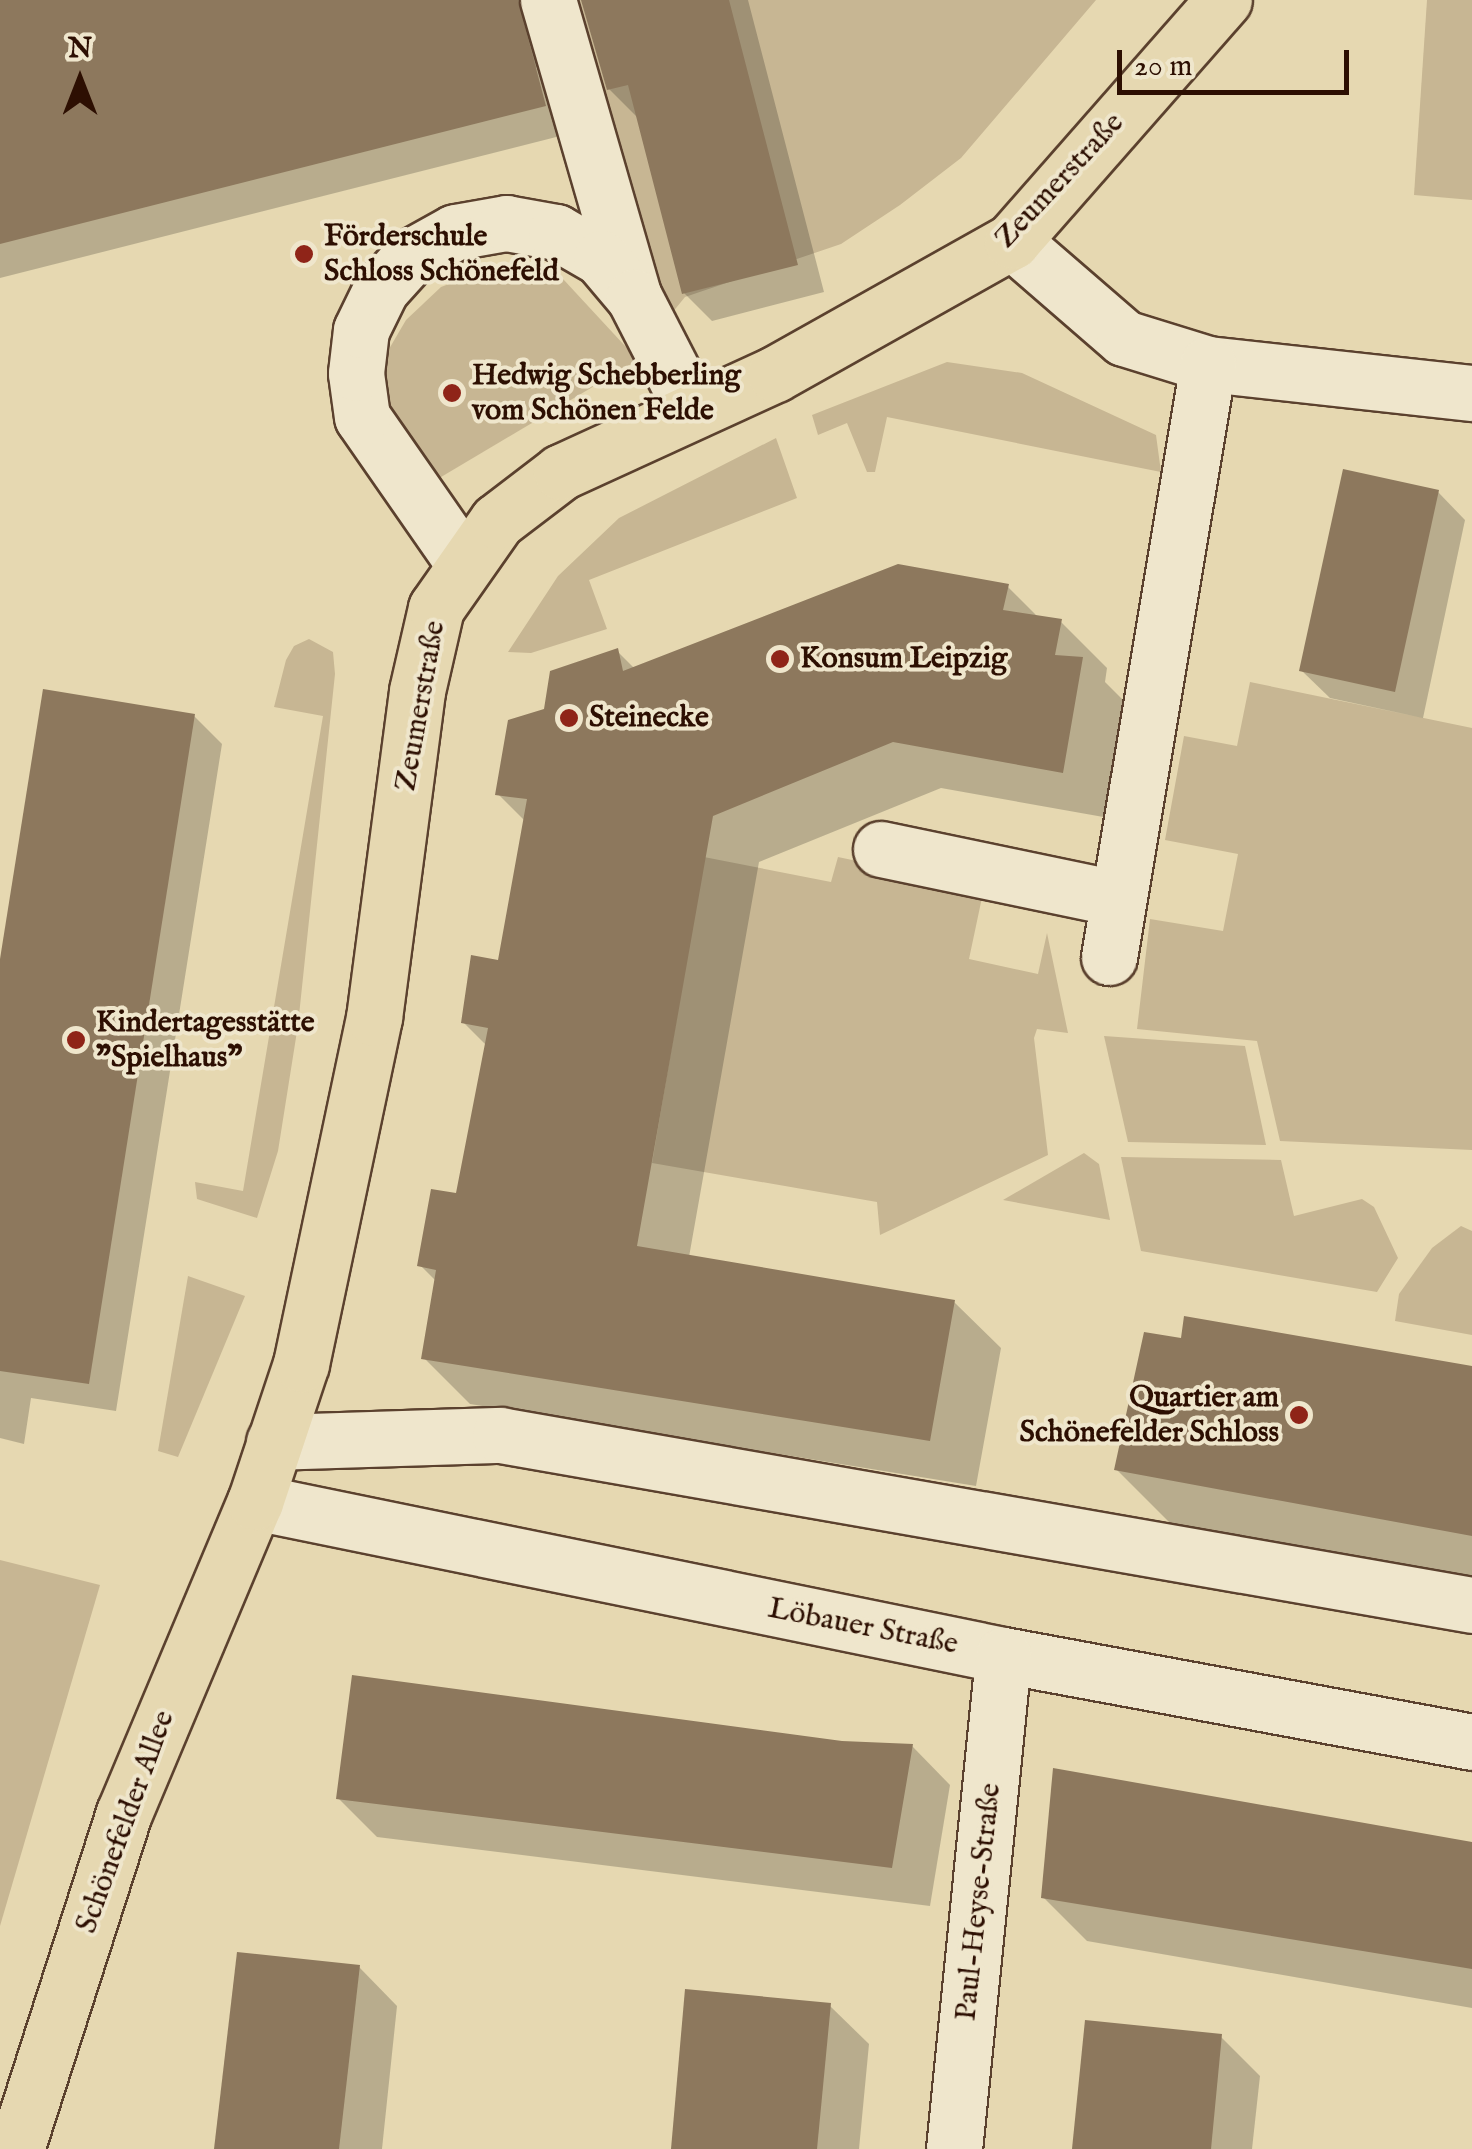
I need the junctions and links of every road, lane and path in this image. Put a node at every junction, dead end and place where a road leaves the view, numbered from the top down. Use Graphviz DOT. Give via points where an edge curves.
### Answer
graph roads {
  1 [pos="548,0"];
  2 [pos="1224,0"];
  3 [pos="1012,242"];
  4 [pos="634,297"];
  5 [pos="1208,364"];
  6 [pos="1472,392"];
  7 [pos="692,410"];
  8 [pos="464,564"];
  9 [pos="881,849"];
  10 [pos="1116,898"];
  11 [pos="1109,957"];
  12 [pos="274,1442"];
  13 [pos="255,1502"];
  14 [pos="1472,1605"];
  15 [pos="1003,1655"];
  16 [pos="1472,1742"];
  17 [pos="16,2149"];
  18 [pos="954,2149"];
  1 -- 4 [label="street"];
  2 -- 3 [label="main road, Zeumerstraße"];
  3 -- 5 [label="street" via="1124,338"];
  3 -- 7 [label="main road, Zeumerstraße" via="846,337"];
  4 -- 7 [label="street"];
  4 -- 8 [label="street" via="601,258 556,232 506,224 455,232 410,257 381,289 362,330 356,373 362,416"];
  5 -- 6 [label="street"];
  5 -- 10 [label="street" via="1173,599"];
  7 -- 8 [label="main road, Zeumerstraße" via="561,472 497,521"];
  8 -- 12 [label="main road, Zeumerstraße" via="436,608 417,691 390,932 355,1123 301,1364"];
  9 -- 10 [label="street"];
  10 -- 11 [label="street"];
  12 -- 13 [label="main road, Zeumerstraße"];
  12 -- 14 [label="street" via="500,1435"];
  13 -- 15 [label="street, Löbauer Straße"];
  13 -- 17 [label="main road, Schönefelder Allee" via="124,1813"];
  15 -- 16 [label="street, Löbauer Straße"];
  15 -- 18 [label="street, Paul-Heyse-Straße"];
}
